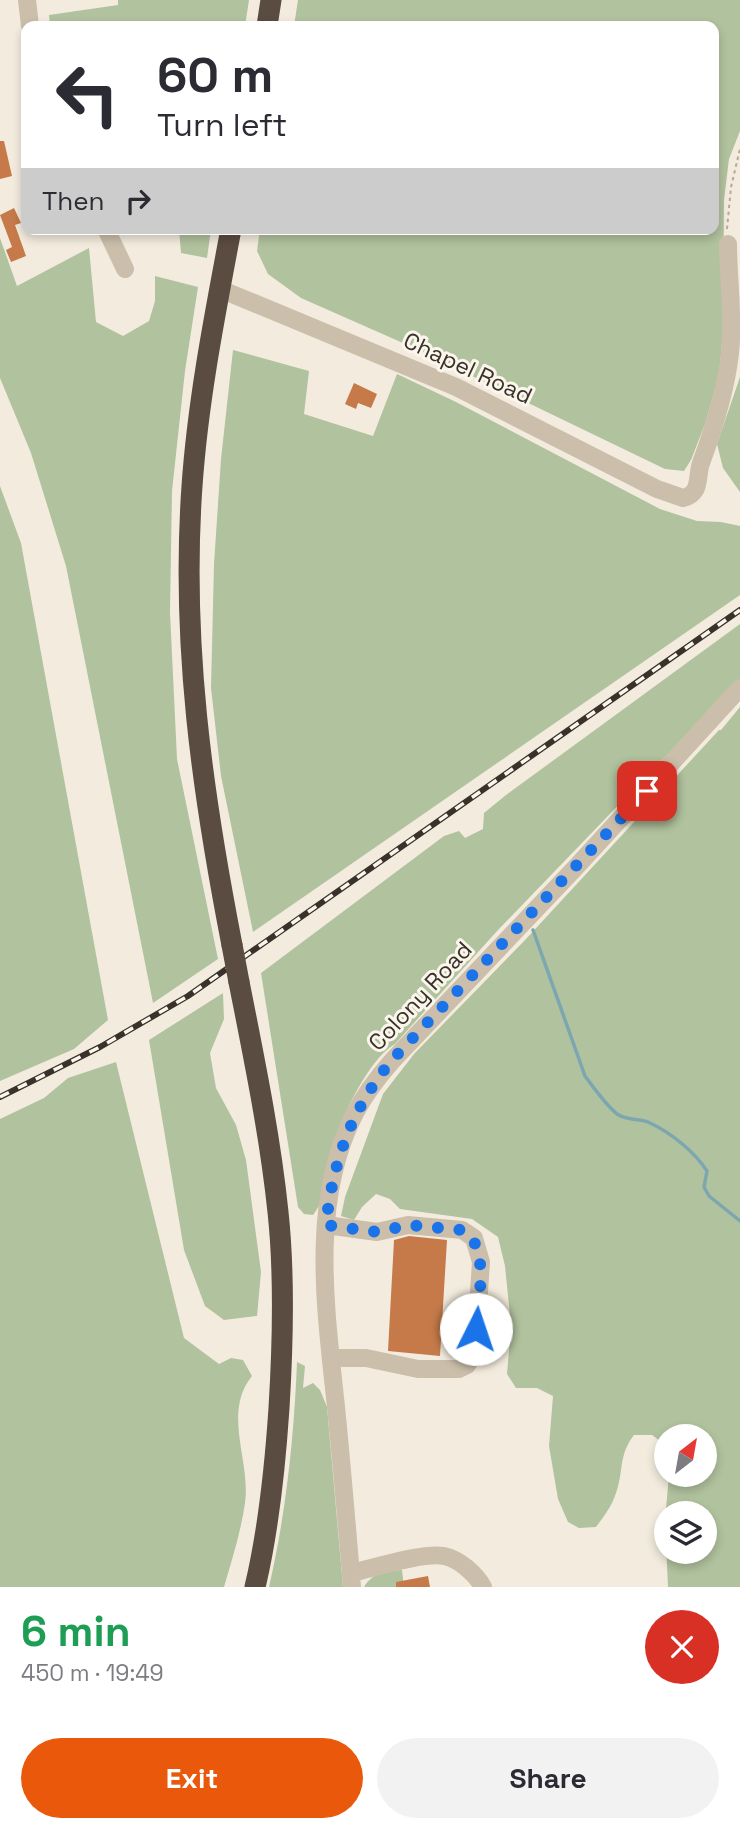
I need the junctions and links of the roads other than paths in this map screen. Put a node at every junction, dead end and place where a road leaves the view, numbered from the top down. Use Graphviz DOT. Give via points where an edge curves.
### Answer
graph roads {
  1 [pos="27,0"];
  2 [pos="271,0"];
  3 [pos="29,21"];
  4 [pos="268,21"];
  5 [pos="109,235"];
  6 [pos="230,235"];
  7 [pos="727,244"];
  8 [pos="125,269"];
  9 [pos="220,289"];
  10 [pos="740,688"];
  11 [pos="326,1225"];
  12 [pos="331,1358"];
  13 [pos="351,1580"];
  14 [pos="256,1587"];
  15 [pos="483,1587"];
  1 -- 3 [label="street"];
  2 -- 4 [label="highway"];
  5 -- 8 [label="street"];
  6 -- 9 [label="highway"];
  7 -- 9 [label="street, Chapel Road" via="729,360 698,486 683,498 456,387"];
  9 -- 14 [label="highway, bridge" via="192,484 189,593 199,754 266,1125 282,1261 278,1425"];
  10 -- 11 [label="street, Colony Road" via="380,1075 346,1134"];
  11 -- 12 [label="street, Colony Road"];
  11 -- 12 [label="street" via="377,1232 408,1225 462,1230 474,1238 481,1262 475,1352 467,1366 418,1369"];
  12 -- 13 [label="street, Colony Road"];
  13 -- 15 [label="street" via="417,1558 445,1556 480,1580"];
}
